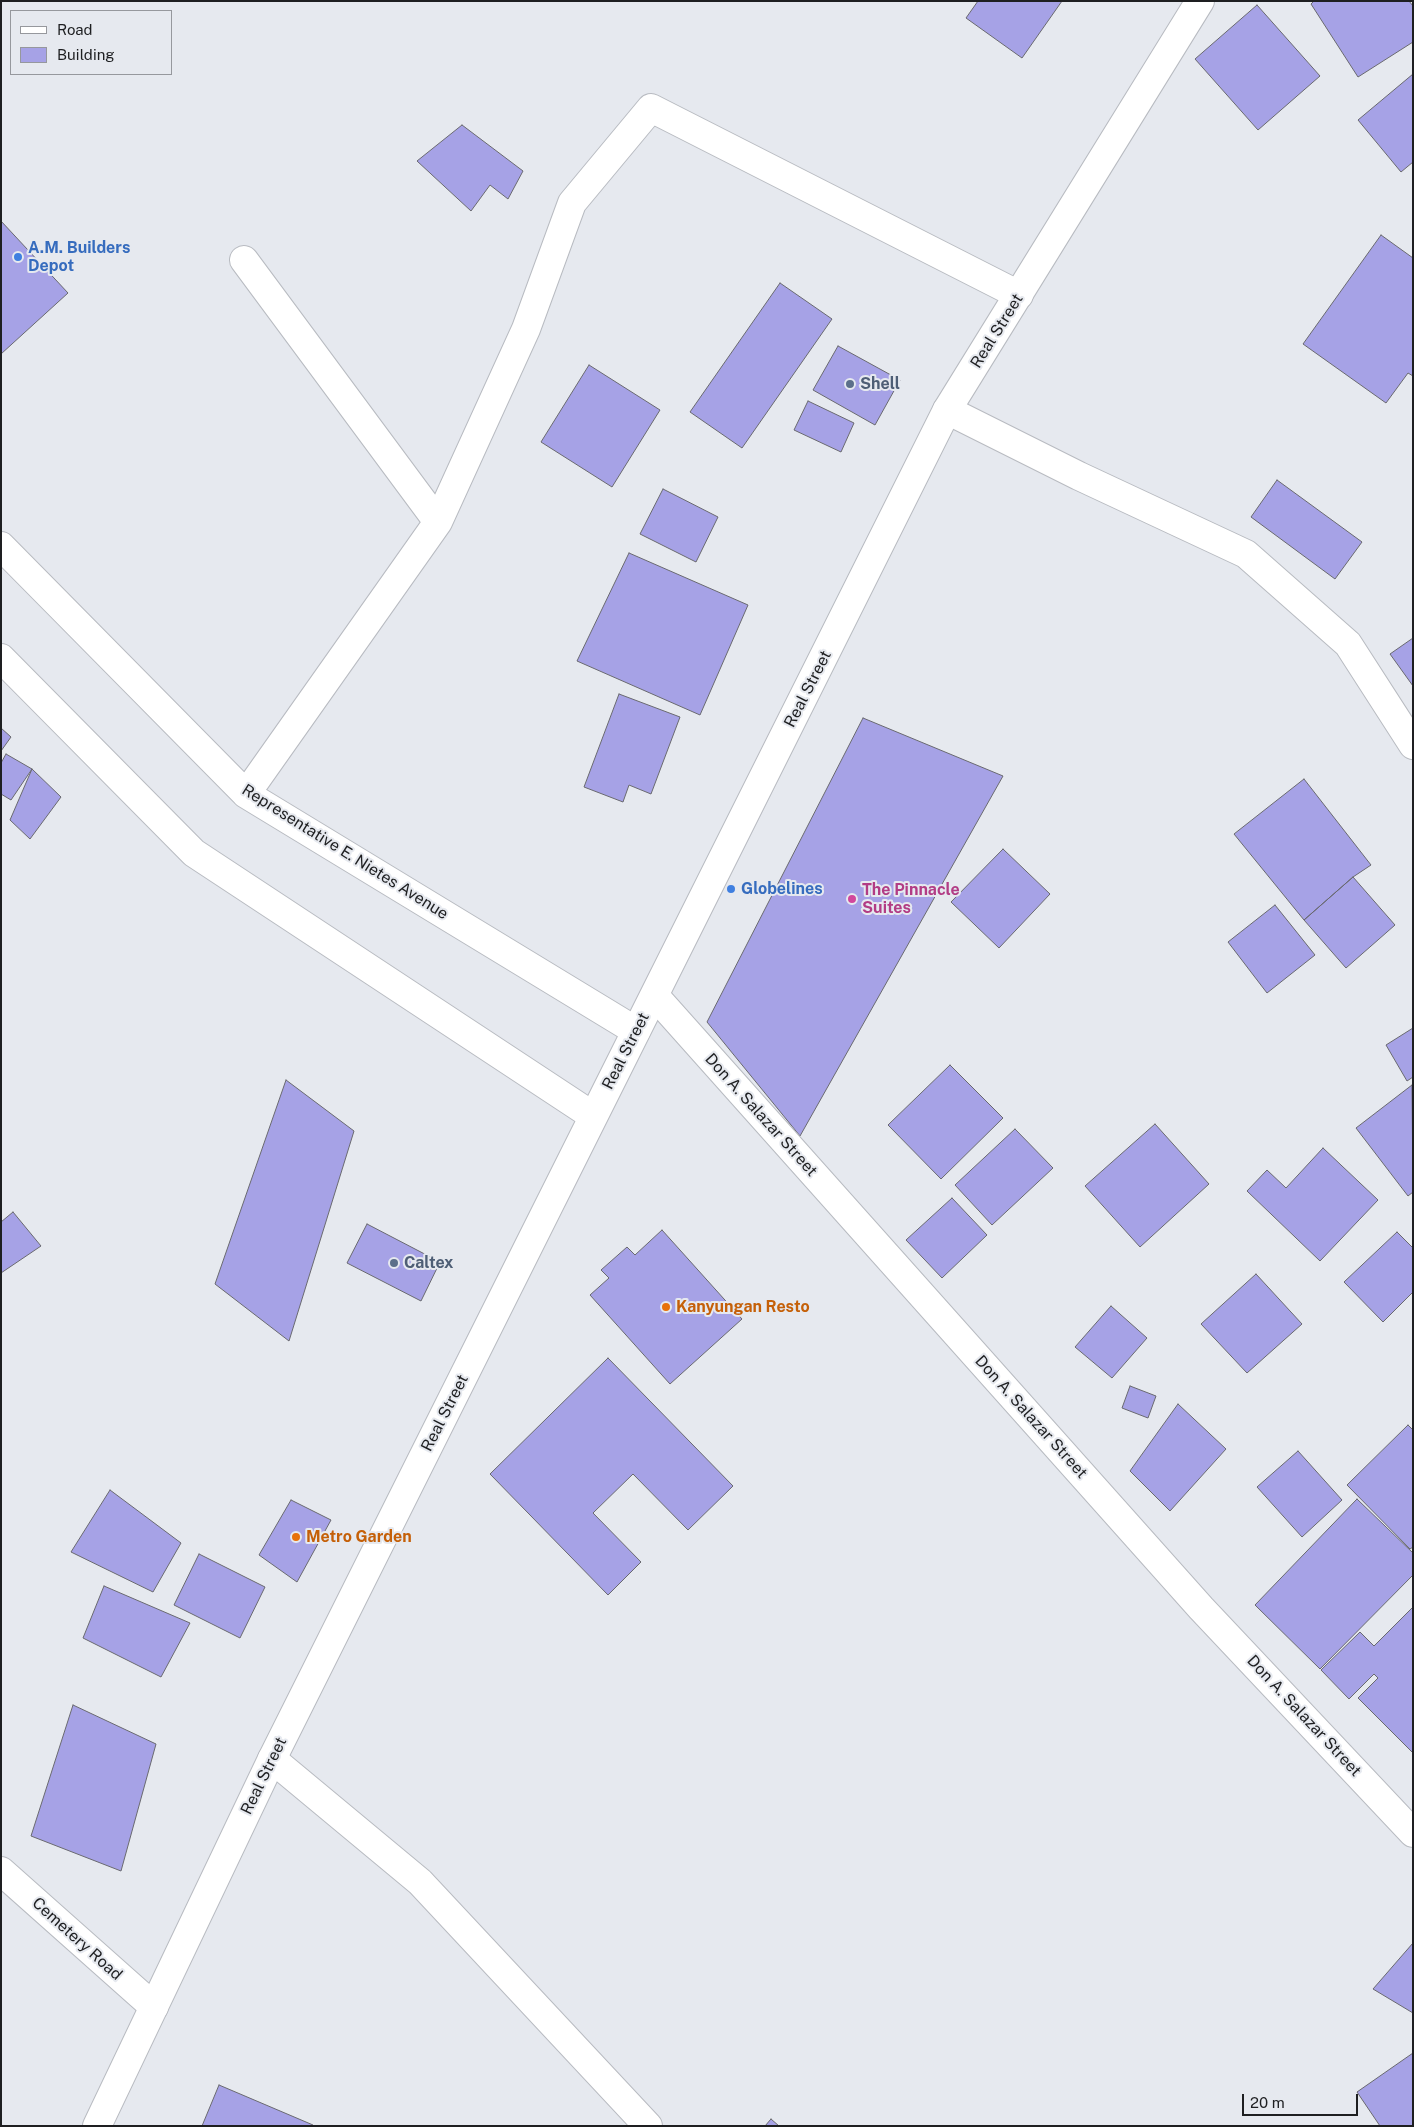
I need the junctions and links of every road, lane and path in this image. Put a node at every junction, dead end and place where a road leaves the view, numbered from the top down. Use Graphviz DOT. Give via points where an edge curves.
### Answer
graph roads {
  1 [pos="1200,1"];
  2 [pos="244,260"];
  3 [pos="1019,295"];
  4 [pos="947,410"];
  5 [pos="438,522"];
  6 [pos="1,546"];
  7 [pos="1,658"];
  8 [pos="1413,745"];
  9 [pos="246,794"];
  10 [pos="655,996"];
  11 [pos="636,1031"];
  12 [pos="592,1116"];
  13 [pos="272,1759"];
  14 [pos="1413,1833"];
  15 [pos="1,1871"];
  16 [pos="154,2007"];
  17 [pos="97,2126"];
  18 [pos="648,2126"];
  1 -- 3 [label="street, Real Street"];
  2 -- 5 [label="street"];
  3 -- 4 [label="street, Real Street"];
  3 -- 5 [label="street" via="651,108 572,204 526,329"];
  4 -- 8 [label="street" via="1246,554 1348,644"];
  4 -- 10 [label="street, Real Street"];
  5 -- 9 [label="street"];
  6 -- 9 [label="street, Representative E. Nietes Avenue"];
  7 -- 12 [label="street" via="194,853"];
  9 -- 11 [label="street, Representative E. Nietes Avenue"];
  10 -- 11 [label="street, Real Street"];
  10 -- 14 [label="street, Don A. Salazar Street" via="1201,1608"];
  11 -- 12 [label="street, Real Street"];
  12 -- 13 [label="street, Real Street"];
  13 -- 16 [label="street, Real Street"];
  13 -- 18 [label="street" via="420,1882"];
  15 -- 16 [label="street, Cemetery Road"];
  16 -- 17 [label="street, Real Street"];
}
